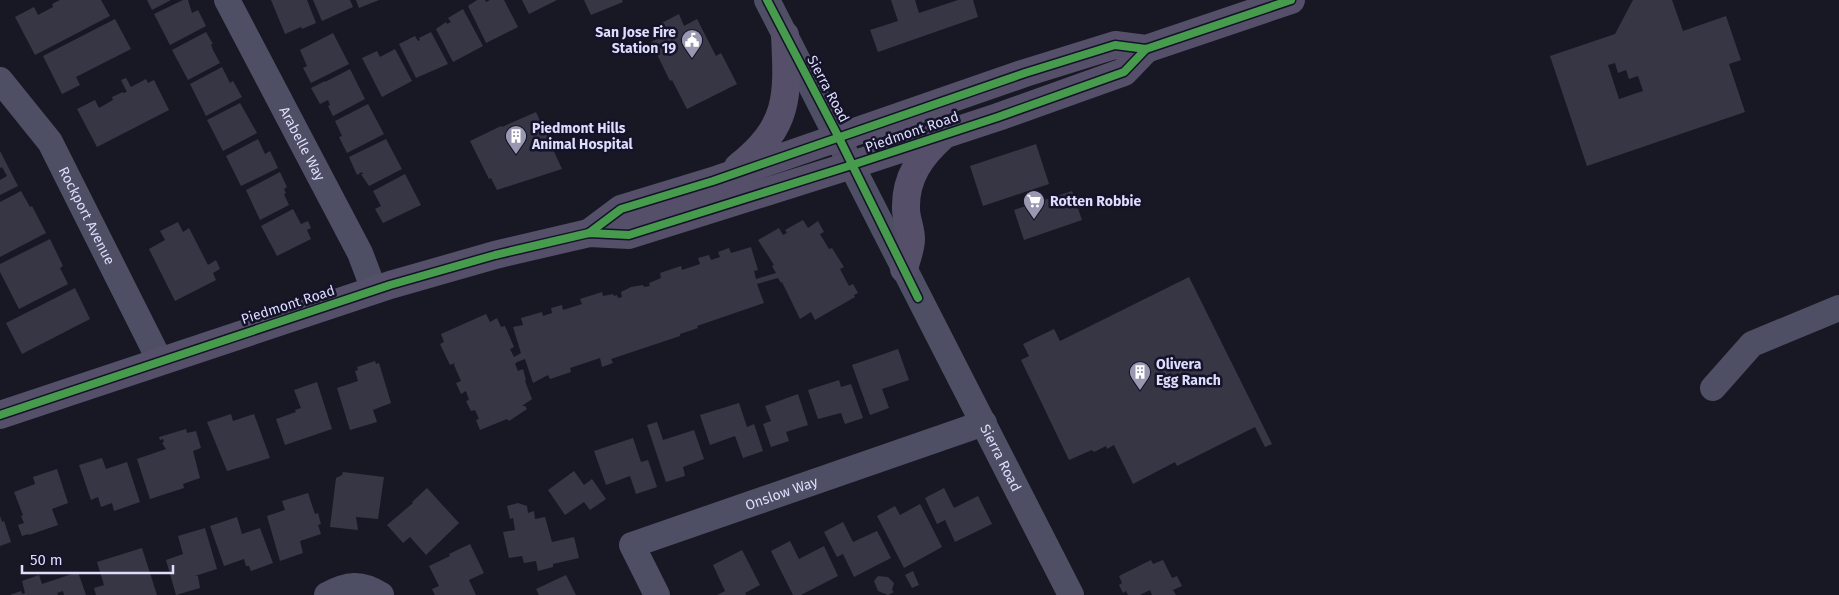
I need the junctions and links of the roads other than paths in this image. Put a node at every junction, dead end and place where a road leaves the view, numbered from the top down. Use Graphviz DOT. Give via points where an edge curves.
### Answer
graph roads {
  1 [pos="227,0"];
  2 [pos="768,0"];
  3 [pos="1291,0"];
  4 [pos="785,35"];
  5 [pos="1146,49"];
  6 [pos="0,80"];
  7 [pos="946,134"];
  8 [pos="838,136"];
  9 [pos="852,165"];
  10 [pos="725,177"];
  11 [pos="589,233"];
  12 [pos="904,270"];
  13 [pos="374,290"];
  14 [pos="1839,308"];
  15 [pos="160,361"];
  16 [pos="1714,388"];
  17 [pos="0,415"];
  18 [pos="984,423"];
  19 [pos="376,592"];
  20 [pos="327,595"];
  21 [pos="656,595"];
  22 [pos="1071,595"];
  1 -- 13 [label="street, Arabelle Way" via="360,254"];
  2 -- 4 [label="street, Sierra Road"];
  3 -- 5 [label="main road, Piedmont Road"];
  4 -- 8 [label="street, Sierra Road"];
  4 -- 10 [label="main road" via="787,79 780,119 769,137"];
  5 -- 7 [label="main road, Piedmont Road" via="1124,72"];
  5 -- 8 [label="main road, Piedmont Road" via="1115,45"];
  6 -- 15 [label="street, Rockport Avenue" via="50,142"];
  7 -- 9 [label="main road, Piedmont Road"];
  7 -- 12 [label="main road" via="925,153 908,184 906,209 911,239"];
  8 -- 9 [label="street, Sierra Road"];
  8 -- 10 [label="main road, Piedmont Road"];
  9 -- 11 [label="main road, Piedmont Road" via="629,235"];
  9 -- 12 [label="street, Sierra Road"];
  10 -- 11 [label="main road, Piedmont Road" via="621,209"];
  11 -- 13 [label="main road, Piedmont Road" via="495,255"];
  12 -- 18 [label="street, Sierra Road"];
  13 -- 15 [label="main road, Piedmont Road"];
  14 -- 16 [label="street" via="1752,344"];
  15 -- 17 [label="main road, Piedmont Road"];
  18 -- 21 [label="street, Onslow Way" via="632,545"];
  18 -- 22 [label="street, Sierra Road"];
  19 -- 20 [label="street" via="354,585"];
}
